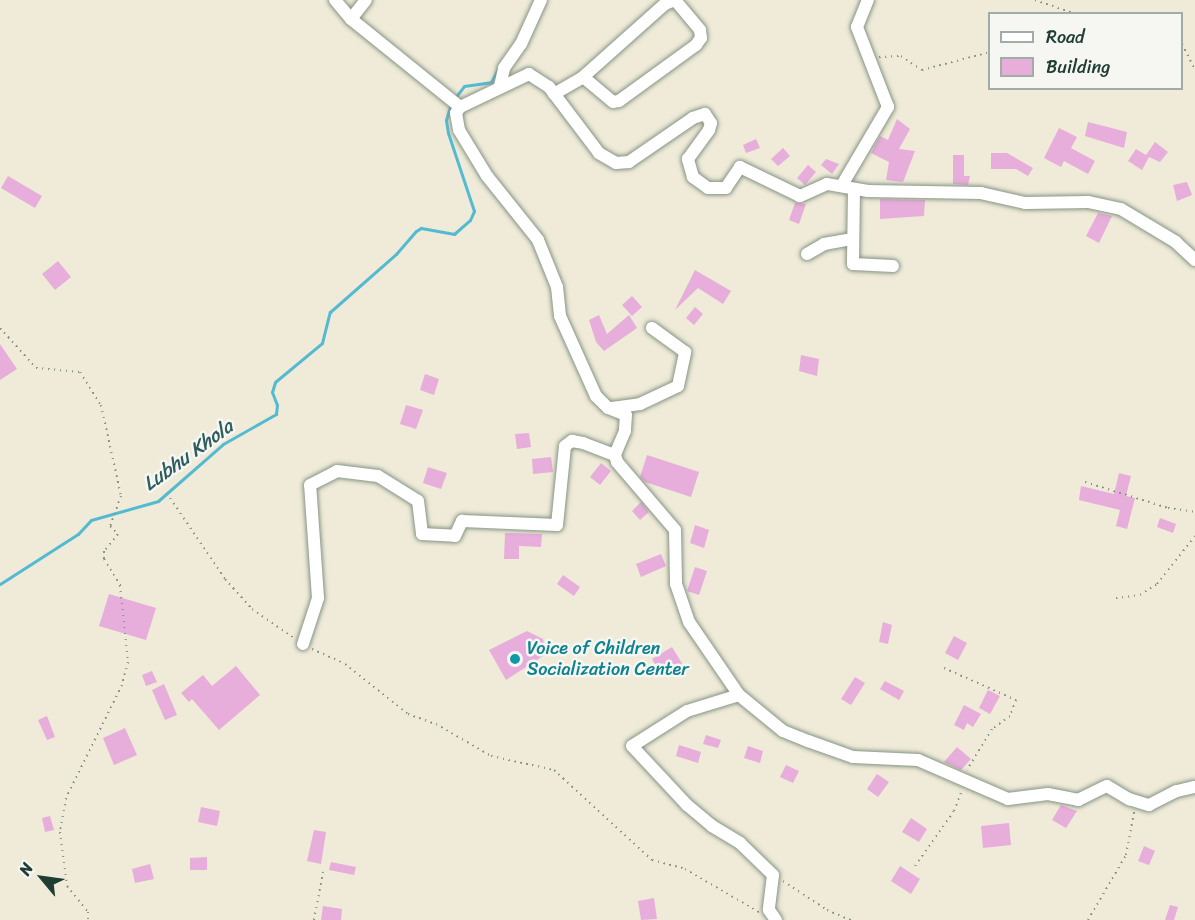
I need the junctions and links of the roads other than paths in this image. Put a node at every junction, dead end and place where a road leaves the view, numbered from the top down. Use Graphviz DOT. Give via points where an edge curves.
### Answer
graph roads {
  1 [pos="335,0"];
  2 [pos="366,0"];
  3 [pos="541,0"];
  4 [pos="868,0"];
  5 [pos="351,19"];
  6 [pos="583,76"];
  7 [pos="500,86"];
  8 [pos="554,94"];
  9 [pos="454,103"];
  10 [pos="848,187"];
  11 [pos="853,239"];
  12 [pos="807,254"];
  13 [pos="1195,260"];
  14 [pos="893,266"];
  15 [pos="652,328"];
  16 [pos="608,408"];
  17 [pos="615,454"];
  18 [pos="303,644"];
  19 [pos="739,695"];
  20 [pos="1195,787"];
  21 [pos="776,920"];
  1 -- 5 [label="street"];
  2 -- 5 [label="street"];
  3 -- 7 [label="street" via="521,44 504,68"];
  4 -- 10 [label="street" via="857,27 888,107"];
  5 -- 9 [label="street"];
  6 -- 6 [label="street" via="675,0 700,30 701,38 696,45 619,100 613,102"];
  6 -- 8 [label="street"];
  7 -- 8 [label="street" via="529,74 538,76"];
  7 -- 9 [label="street"];
  8 -- 10 [label="street" via="599,153 616,164 629,162 700,113 709,117 711,123 688,159 693,177 708,188 726,188 740,168 800,196 827,184"];
  9 -- 16 [label="street" via="459,130 487,176 538,240 557,287 560,316 592,390"];
  10 -- 11 [label="street"];
  10 -- 13 [label="street" via="981,193 1025,203 1103,204 1121,209 1176,242"];
  11 -- 12 [label="street" via="824,244"];
  11 -- 14 [label="street" via="853,264"];
  15 -- 16 [label="street" via="685,352 678,386 640,404"];
  16 -- 17 [label="street" via="621,412 628,422"];
  17 -- 18 [label="street" via="572,441 565,446 557,525 462,521 454,536 422,534 418,501 378,476 337,471 310,485 318,598"];
  17 -- 19 [label="street" via="675,530 676,584 683,606 700,643"];
  19 -- 20 [label="street" via="783,730 808,741 853,757 918,760 1008,799 1048,794 1078,800 1107,786 1128,799 1149,805"];
  19 -- 21 [label="street" via="687,711 632,746 687,805 740,843 773,875 769,910"];
}
